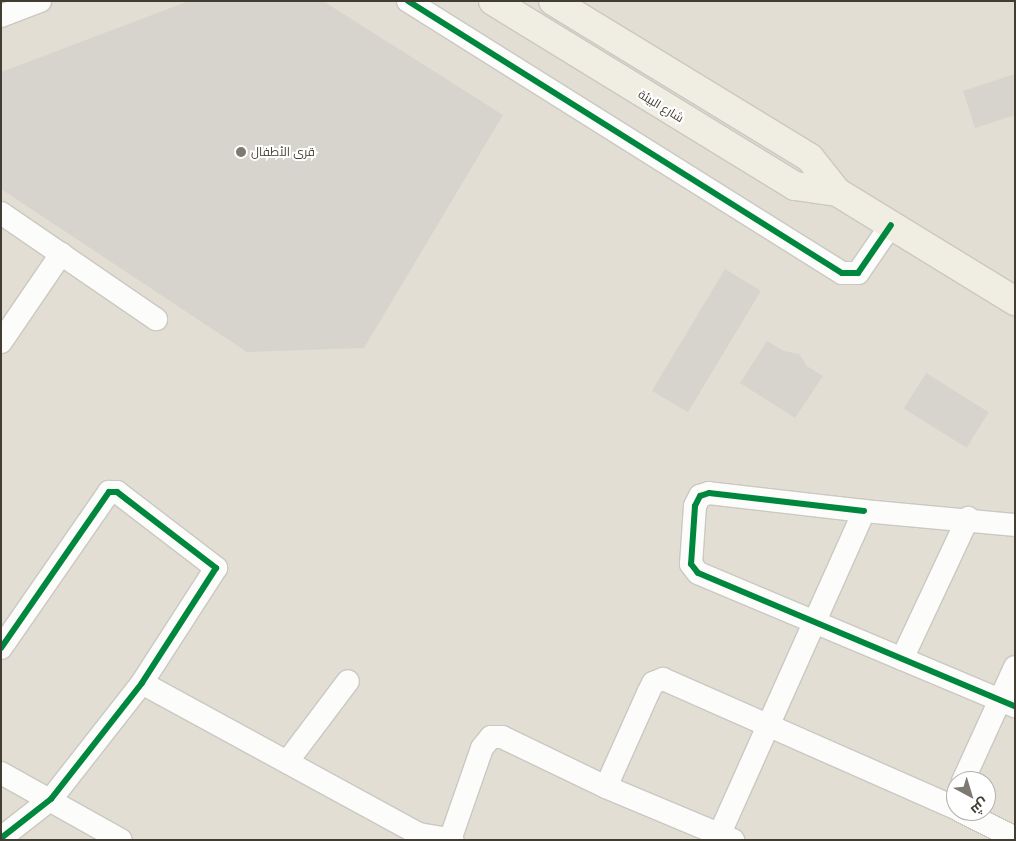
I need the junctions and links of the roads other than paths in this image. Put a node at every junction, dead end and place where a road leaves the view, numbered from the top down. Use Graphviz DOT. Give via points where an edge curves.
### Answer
graph roads {
  1 [pos="40,1"];
  2 [pos="408,1"];
  3 [pos="493,1"];
  4 [pos="553,1"];
  5 [pos="1,16"];
  6 [pos="624,47"];
  7 [pos="608,74"];
  8 [pos="837,192"];
  9 [pos="1,213"];
  10 [pos="890,225"];
  11 [pos="61,254"];
  12 [pos="1015,301"];
  13 [pos="156,319"];
  14 [pos="1,342"];
  15 [pos="864,511"];
  16 [pos="968,518"];
  17 [pos="1015,525"];
  18 [pos="816,623"];
  19 [pos="1,648"];
  20 [pos="902,659"];
  21 [pos="1015,667"];
  22 [pos="348,681"];
  23 [pos="142,683"];
  24 [pos="1008,703"];
  25 [pos="769,726"];
  26 [pos="287,762"];
  27 [pos="970,771"];
  28 [pos="1,772"];
  29 [pos="606,787"];
  30 [pos="51,799"];
  31 [pos="946,802"];
  32 [pos="984,821"];
  33 [pos="1,838"];
  34 [pos="723,838"];
  35 [pos="1015,838"];
  36 [pos="451,839"];
  37 [pos="121,840"];
  1 -- 5 [label="street"];
  2 -- 10 [label="street" via="842,273 854,276 862,269"];
  3 -- 7 [label="main road, شارع البيئة"];
  4 -- 6 [label="main road"];
  6 -- 7 [label="main road"];
  6 -- 8 [label="main road" via="810,158"];
  7 -- 8 [label="main road, شارع البيئة" via="795,186"];
  8 -- 10 [label="main road"];
  9 -- 11 [label="street"];
  10 -- 12 [label="main road"];
  11 -- 13 [label="street"];
  11 -- 14 [label="street"];
  15 -- 16 [label="street"];
  15 -- 18 [label="street"];
  15 -- 18 [label="street" via="709,493 700,496 695,506 690,554 698,573"];
  16 -- 17 [label="street"];
  16 -- 20 [label="street"];
  18 -- 20 [label="street"];
  18 -- 25 [label="street"];
  19 -- 23 [label="street" via="102,499 117,492 216,568"];
  20 -- 24 [label="street"];
  21 -- 24 [label="street"];
  22 -- 26 [label="street"];
  23 -- 26 [label="street"];
  23 -- 30 [label="street"];
  24 -- 27 [label="street"];
  25 -- 29 [label="street" via="663,679 653,684 648,693"];
  25 -- 31 [label="street"];
  25 -- 34 [label="street"];
  26 -- 36 [label="street" via="419,834 434,839"];
  28 -- 30 [label="street"];
  29 -- 34 [label="street"];
  29 -- 36 [label="street" via="502,736 491,737 482,748"];
  30 -- 33 [label="street"];
  30 -- 37 [label="street"];
  32 -- 35 [label="street"];
}
